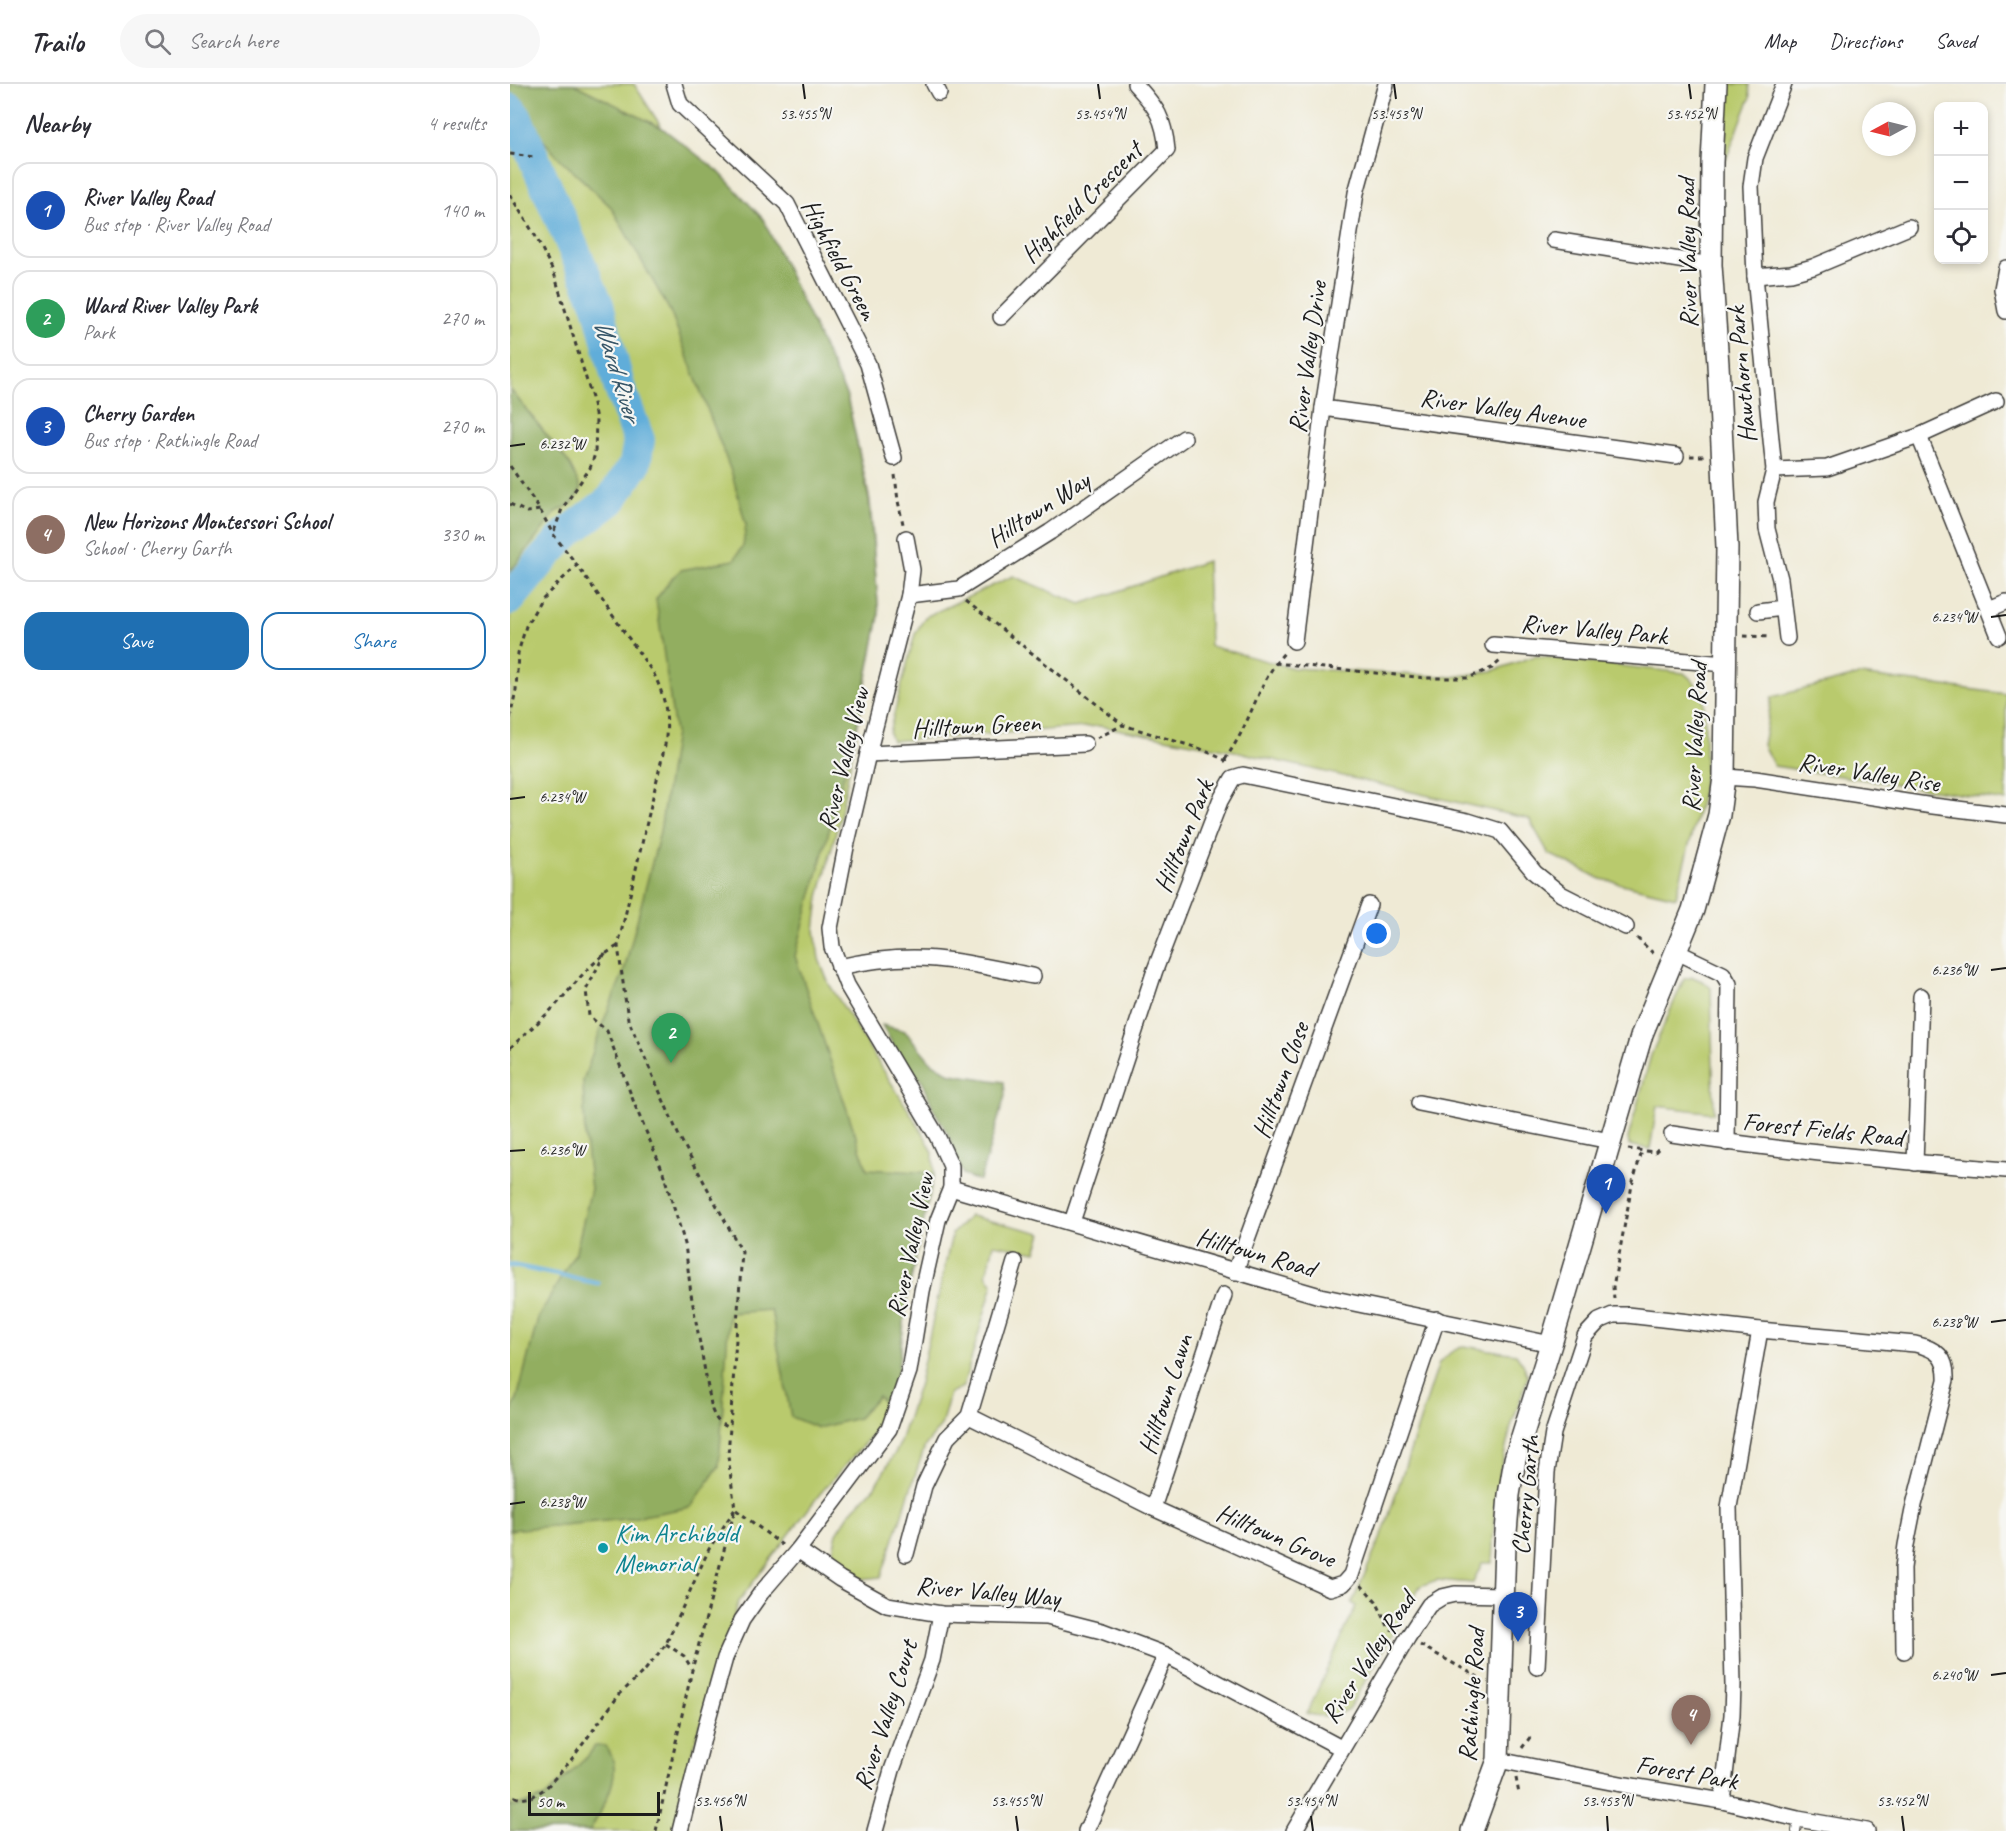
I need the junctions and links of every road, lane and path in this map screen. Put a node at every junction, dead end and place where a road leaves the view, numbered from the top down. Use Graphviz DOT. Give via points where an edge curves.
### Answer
graph roads {
  1 [pos="674,84"];
  2 [pos="1135,84"];
  3 [pos="1386,84"];
  4 [pos="1716,84"];
  5 [pos="1784,84"];
  6 [pos="510,154"];
  7 [pos="534,157"];
  8 [pos="510,195"];
  9 [pos="1909,227"];
  10 [pos="1554,240"];
  11 [pos="1711,265"];
  12 [pos="2006,268"];
  13 [pos="1755,276"];
  14 [pos="2006,311"];
  15 [pos="1000,317"];
  16 [pos="1996,401"];
  17 [pos="1323,408"];
  18 [pos="1919,436"];
  19 [pos="1184,438"];
  20 [pos="1722,455"];
  21 [pos="1676,456"];
  22 [pos="894,458"];
  23 [pos="510,467"];
  24 [pos="1774,470"];
  25 [pos="510,504"];
  26 [pos="540,510"];
  27 [pos="553,534"];
  28 [pos="906,538"];
  29 [pos="577,565"];
  30 [pos="954,590"];
  31 [pos="909,595"];
  32 [pos="2006,602"];
  33 [pos="1783,608"];
  34 [pos="1989,609"];
  35 [pos="1758,610"];
  36 [pos="1726,635"];
  37 [pos="1999,636"];
  38 [pos="1787,638"];
  39 [pos="1294,641"];
  40 [pos="1493,645"];
  41 [pos="1511,646"];
  42 [pos="1275,663"];
  43 [pos="1726,664"];
  44 [pos="510,718"];
  45 [pos="1123,724"];
  46 [pos="1085,744"];
  47 [pos="868,754"];
  48 [pos="1225,760"];
  49 [pos="1724,777"];
  50 [pos="1233,778"];
  51 [pos="2006,815"];
  52 [pos="1369,905"];
  53 [pos="1626,927"];
  54 [pos="618,946"];
  55 [pos="1677,952"];
  56 [pos="604,953"];
  57 [pos="839,967"];
  58 [pos="1033,976"];
  59 [pos="1921,996"];
  60 [pos="510,1048"];
  61 [pos="1419,1103"];
  62 [pos="1672,1134"];
  63 [pos="1609,1142"];
  64 [pos="1726,1143"];
  65 [pos="1642,1151"];
  66 [pos="1914,1163"];
  67 [pos="2006,1170"];
  68 [pos="951,1188"];
  69 [pos="1072,1222"];
  70 [pos="1015,1262"];
  71 [pos="1235,1272"];
  72 [pos="1224,1295"];
  73 [pos="1624,1299"];
  74 [pos="1437,1319"];
  75 [pos="1760,1330"];
  76 [pos="1551,1344"];
  77 [pos="969,1416"];
  78 [pos="730,1428"];
  79 [pos="1153,1508"];
  80 [pos="735,1509"];
  81 [pos="798,1550"];
  82 [pos="906,1554"];
  83 [pos="1352,1575"];
  84 [pos="1504,1595"];
  85 [pos="941,1614"];
  86 [pos="1408,1637"];
  87 [pos="666,1644"];
  88 [pos="1904,1651"];
  89 [pos="1166,1655"];
  90 [pos="1537,1667"];
  91 [pos="692,1670"];
  92 [pos="1478,1677"];
  93 [pos="1341,1748"];
  94 [pos="1498,1760"];
  95 [pos="510,1795"];
  96 [pos="1722,1801"];
  97 [pos="1797,1825"];
  98 [pos="656,1831"];
  99 [pos="680,1831"];
  100 [pos="874,1831"];
  101 [pos="1086,1831"];
  102 [pos="1294,1831"];
  103 [pos="1472,1831"];
  104 [pos="1867,1831"];
  1 -- 22 [label="street, Highfield Green" via="680,104 787,204 868,364"];
  2 -- 15 [label="street, Highfield Crescent" via="1153,104 1165,127 1167,150"];
  3 -- 17 [label="street, River Valley Drive" via="1356,193"];
  4 -- 11 [label="street, River Valley Road"];
  5 -- 13 [label="street, Hawthorn Park" via="1755,158 1752,177"];
  6 -- 7 [label="path"];
  8 -- 27 [label="path" via="554,273 596,420 595,454 590,468 562,508"];
  9 -- 13 [label="street, Hawthorn Park" via="1813,267"];
  10 -- 11 [label="street"];
  11 -- 20 [label="street, River Valley Road"];
  12 -- 14 [label="street" via="2002,289"];
  13 -- 24 [label="street, Hawthorn Park"];
  16 -- 18 [label="street, Hawthorn Park"];
  17 -- 21 [label="street, River Valley Avenue"];
  17 -- 39 [label="street, River Valley Drive"];
  18 -- 24 [label="street, Hawthorn Park" via="1827,468"];
  18 -- 34 [label="street"];
  19 -- 30 [label="street, Hilltown Way" via="1050,532"];
  20 -- 21 [label="path"];
  20 -- 36 [label="street, River Valley Road"];
  22 -- 28 [label="path"];
  23 -- 26 [label="path"];
  24 -- 33 [label="street, Hawthorn Park" via="1766,502 1767,529"];
  25 -- 26 [label="path" via="527,512"];
  26 -- 27 [label="path"];
  27 -- 29 [label="path"];
  28 -- 31 [label="street, River Valley View" via="912,570"];
  29 -- 44 [label="path" via="541,600 526,626 518,653"];
  29 -- 54 [label="path" via="654,674 667,711 665,745"];
  30 -- 31 [label="street, Hilltown Way"];
  30 -- 45 [label="path"];
  31 -- 47 [label="street, River Valley View"];
  32 -- 34 [label="street"];
  33 -- 35 [label="street"];
  33 -- 38 [label="street, Hawthorn Park"];
  34 -- 37 [label="street"];
  36 -- 38 [label="path"];
  36 -- 43 [label="street, River Valley Road"];
  39 -- 42 [label="path"];
  40 -- 41 [label="street, River Valley Park"];
  41 -- 42 [label="path" via="1510,653 1492,668 1468,678 1426,678"];
  41 -- 43 [label="street, River Valley Park"];
  42 -- 48 [label="path"];
  43 -- 49 [label="street, River Valley Road"];
  45 -- 46 [label="path"];
  45 -- 48 [label="path"];
  46 -- 47 [label="street, Hilltown Green"];
  47 -- 57 [label="street, River Valley View" via="830,928"];
  48 -- 50 [label="path"];
  49 -- 51 [label="street, River Valley Rise"];
  49 -- 55 [label="street, River Valley Road" via="1705,872"];
  50 -- 53 [label="street, Hilltown Park" via="1243,775 1500,831 1535,873 1561,894"];
  50 -- 69 [label="street, Hilltown Park" via="1220,801 1155,970"];
  52 -- 71 [label="street, Hilltown Close"];
  53 -- 55 [label="path" via="1658,958"];
  54 -- 56 [label="path"];
  54 -- 78 [label="path" via="628,1018 679,1136 742,1252"];
  55 -- 63 [label="street, River Valley Road" via="1642,1034"];
  55 -- 64 [label="street, Forest Fields Road" via="1723,974 1729,984"];
  56 -- 60 [label="path"];
  56 -- 78 [label="path" via="586,990 589,1016 607,1031 662,1169 685,1244 712,1410 716,1420"];
  57 -- 58 [label="street" via="882,960 936,959"];
  57 -- 68 [label="street, River Valley View" via="937,1136 951,1166"];
  59 -- 66 [label="street, Forest Fields Road"];
  61 -- 63 [label="street"];
  62 -- 64 [label="street, Forest Fields Road"];
  62 -- 65 [label="path" via="1655,1152"];
  63 -- 65 [label="path"];
  63 -- 76 [label="street, River Valley Road"];
  64 -- 66 [label="street, Forest Fields Road"];
  65 -- 73 [label="path" via="1613,1287 1614,1299"];
  66 -- 67 [label="street, Forest Fields Road"];
  68 -- 69 [label="street, Hilltown Road"];
  68 -- 81 [label="street, River Valley View" via="938,1220 924,1281 909,1371 889,1429"];
  69 -- 71 [label="street, Hilltown Road"];
  70 -- 77 [label="street"];
  71 -- 74 [label="street, Hilltown Road" via="1320,1296"];
  72 -- 79 [label="street, Hilltown Lawn"];
  74 -- 76 [label="street, Hilltown Road"];
  74 -- 83 [label="street, Hilltown Grove"];
  75 -- 88 [label="street, Cherry Garth" via="1915,1344 1935,1352 1947,1368 1906,1545"];
  75 -- 90 [label="street, Cherry Garth" via="1613,1315 1599,1321 1585,1336 1553,1433 1547,1472"];
  75 -- 96 [label="street" via="1729,1507 1733,1685"];
  76 -- 84 [label="street, River Valley Road" via="1515,1459 1509,1495"];
  77 -- 79 [label="street, Hilltown Grove"];
  77 -- 82 [label="street" via="947,1438 924,1486"];
  78 -- 80 [label="path" via="728,1456"];
  79 -- 83 [label="street, Hilltown Grove" via="1330,1588 1344,1584"];
  80 -- 81 [label="path" via="782,1544"];
  80 -- 87 [label="path" via="709,1549"];
  80 -- 91 [label="path"];
  81 -- 85 [label="street, River Valley Way" via="887,1605"];
  81 -- 99 [label="street, River Valley View" via="742,1620 725,1658"];
  83 -- 86 [label="path" via="1376,1600 1389,1628"];
  84 -- 86 [label="street, River Valley Road" via="1442,1597 1429,1605"];
  84 -- 94 [label="street, Rathingle Road"];
  85 -- 89 [label="street, River Valley Way" via="1047,1617 1102,1631"];
  85 -- 100 [label="street, River Valley Court" via="932,1660"];
  86 -- 92 [label="path"];
  86 -- 93 [label="street, River Valley Road"];
  87 -- 91 [label="path" via="684,1656"];
  87 -- 95 [label="path" via="619,1695 546,1788 532,1797 520,1799"];
  89 -- 93 [label="street, River Valley Way"];
  89 -- 101 [label="street"];
  91 -- 98 [label="path"];
  93 -- 102 [label="street, River Valley Road"];
  94 -- 96 [label="street, Forest Park"];
  94 -- 103 [label="street, Rathingle Road"];
  96 -- 97 [label="street, Forest Park"];
  97 -- 104 [label="street, Forest Park"];
}
